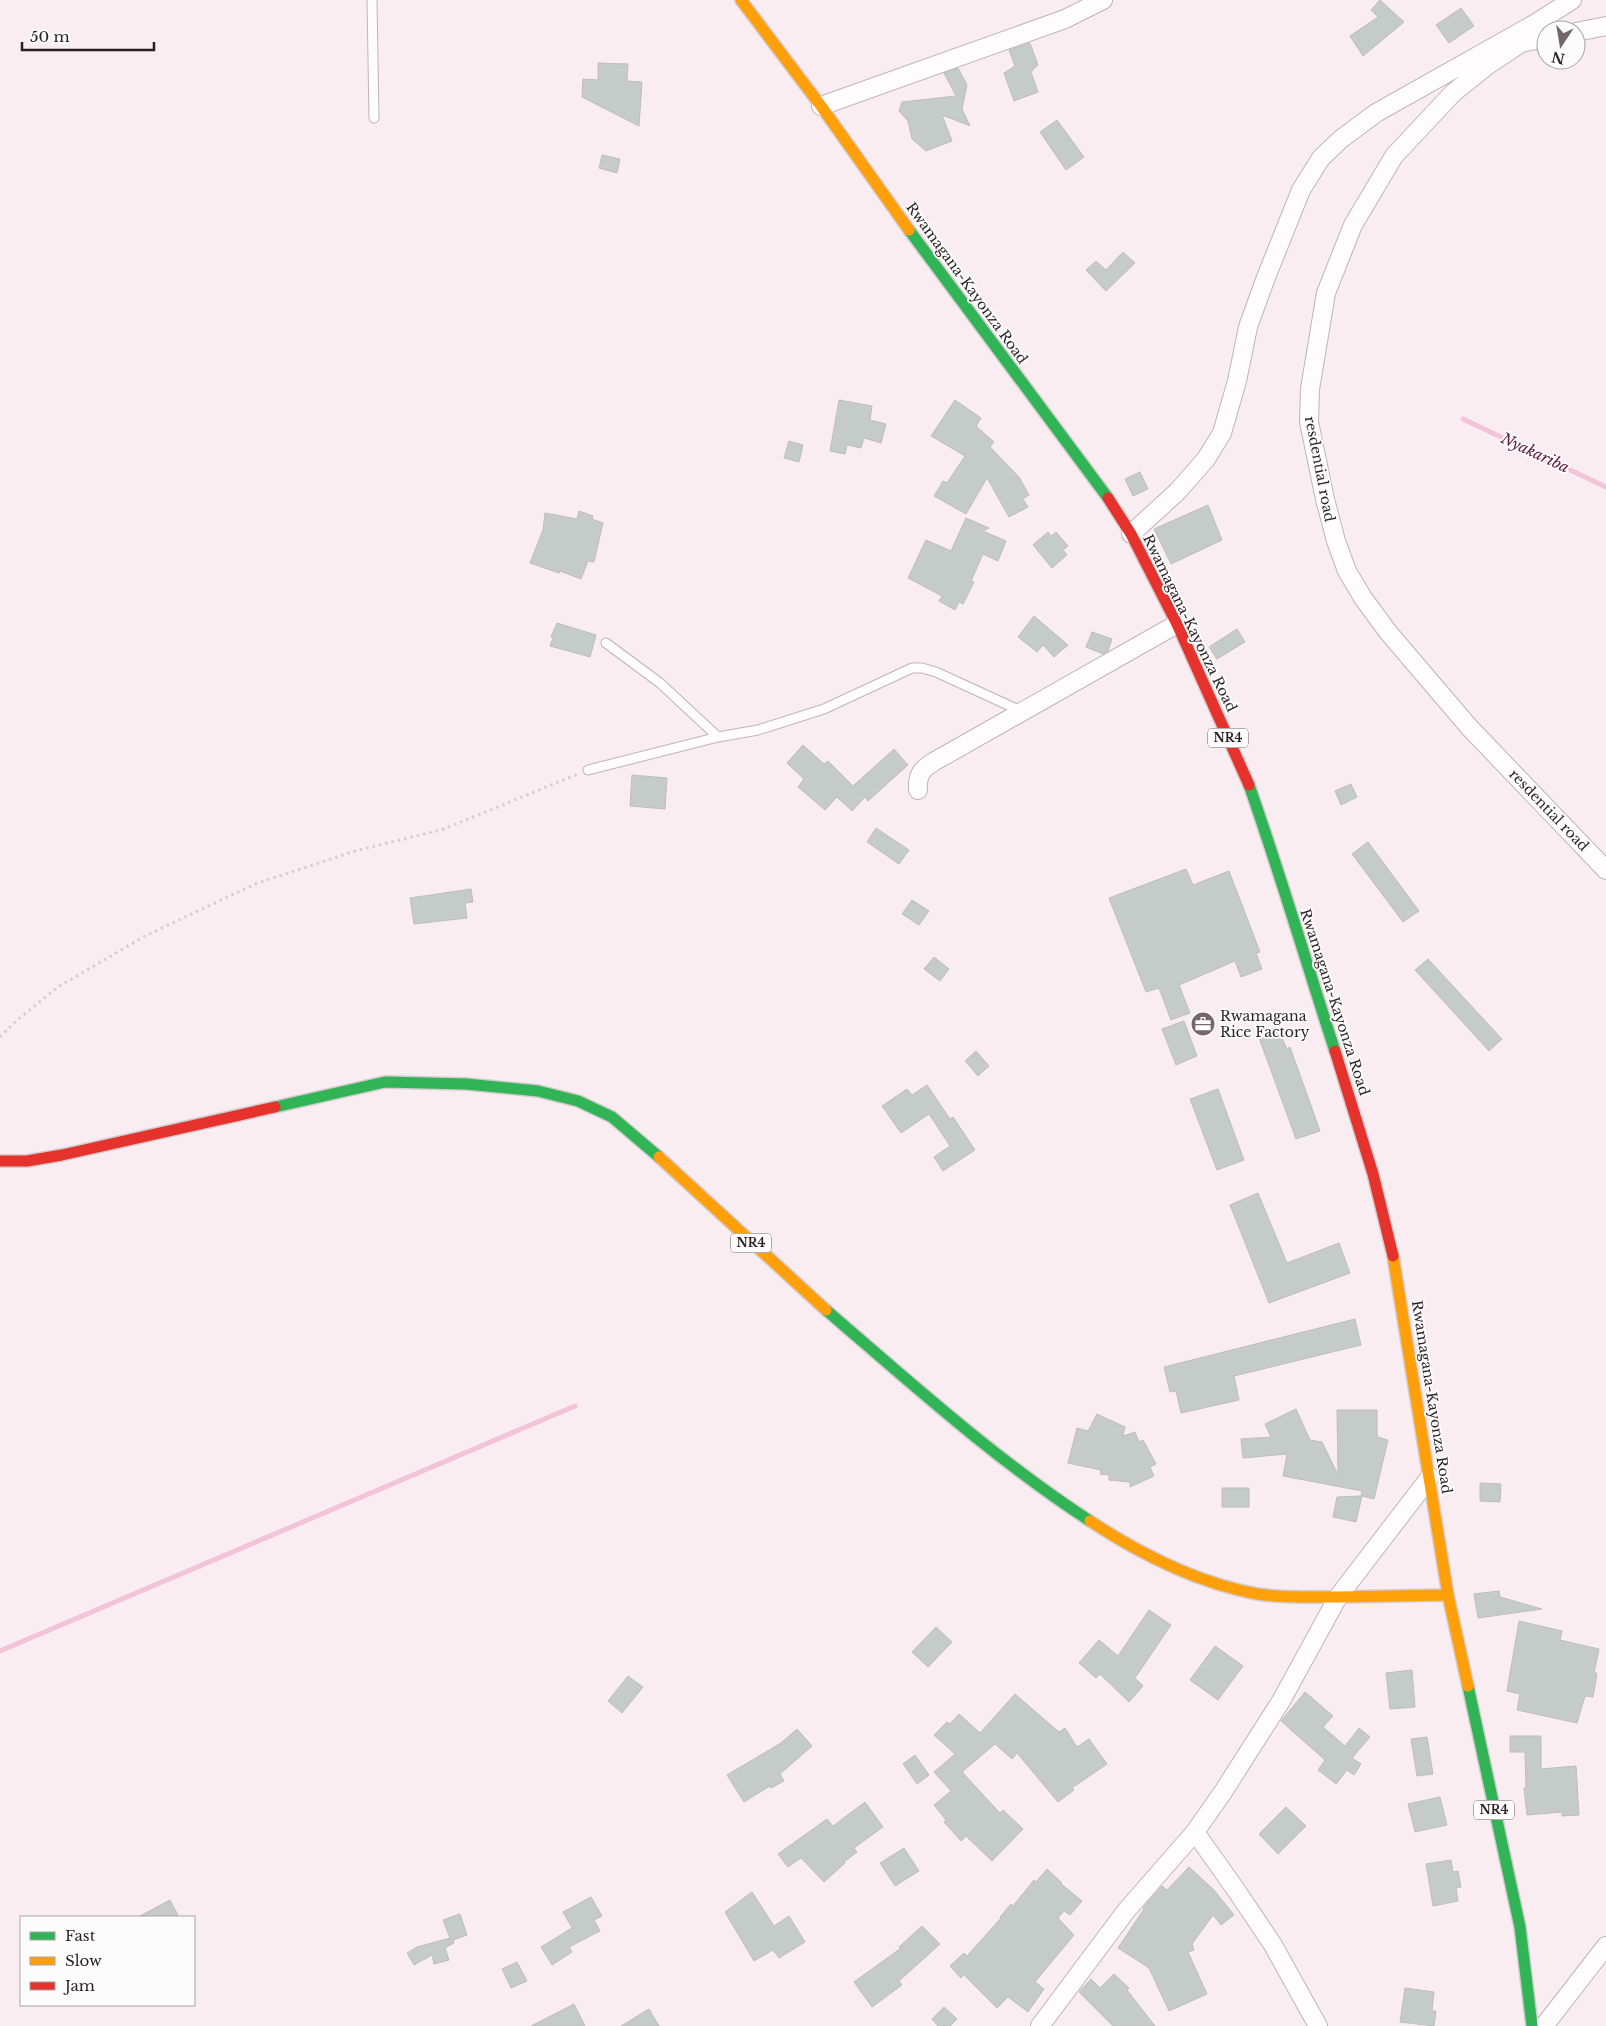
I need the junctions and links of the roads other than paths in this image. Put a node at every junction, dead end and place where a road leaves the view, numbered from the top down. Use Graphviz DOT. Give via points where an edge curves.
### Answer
graph roads {
  1 [pos="372,0"];
  2 [pos="741,0"];
  3 [pos="1103,0"];
  4 [pos="1572,0"];
  5 [pos="1541,20"];
  6 [pos="1536,23"];
  7 [pos="1606,26"];
  8 [pos="1586,30"];
  9 [pos="1536,40"];
  10 [pos="1521,43"];
  11 [pos="820,106"];
  12 [pos="374,118"];
  13 [pos="1131,534"];
  14 [pos="1177,624"];
  15 [pos="606,643"];
  16 [pos="1021,711"];
  17 [pos="718,737"];
  18 [pos="588,770"];
  19 [pos="918,790"];
  20 [pos="1606,870"];
  21 [pos="0,1161"];
  22 [pos="1430,1477"];
  23 [pos="1448,1595"];
  24 [pos="1338,1597"];
  25 [pos="1195,1832"];
  26 [pos="1606,1946"];
  27 [pos="1040,2026"];
  28 [pos="1318,2026"];
  29 [pos="1532,2026"];
  30 [pos="1544,2026"];
  1 -- 12 [label="lane"];
  2 -- 11 [label="highway, Rwamagana-Kayonza Road / NR4"];
  3 -- 11 [label="street" via="1064,19"];
  4 -- 5 [label="street"];
  6 -- 10 [label="street"];
  6 -- 13 [label="street" via="1376,113 1321,158 1301,190 1264,280 1248,327 1222,433 1206,459 1178,491"];
  7 -- 8 [label="street"];
  9 -- 10 [label="street"];
  10 -- 20 [label="street, resdential road" via="1453,93 1394,156 1353,225 1326,293 1310,388 1309,422 1336,541 1347,571 1363,598 1469,727"];
  11 -- 13 [label="highway, Rwamagana-Kayonza Road / NR4"];
  13 -- 14 [label="highway, Rwamagana-Kayonza Road / NR4"];
  14 -- 16 [label="street"];
  14 -- 22 [label="highway, Rwamagana-Kayonza Road / NR4" via="1246,777 1273,852 1363,1140 1395,1265"];
  15 -- 17 [label="lane" via="660,682"];
  16 -- 17 [label="lane" via="936,672 912,668 824,709 758,730"];
  16 -- 19 [label="street" via="923,769 917,778"];
  17 -- 18 [label="lane"];
  21 -- 24 [label="highway, NR4" via="27,1161 62,1155 385,1082 538,1091 578,1100 612,1117 813,1299 942,1409 1018,1470 1101,1529 1141,1552 1218,1584 1258,1594"];
  22 -- 23 [label="highway, Rwamagana-Kayonza Road / NR4"];
  22 -- 24 [label="street"];
  23 -- 24 [label="highway, NR4"];
  23 -- 29 [label="highway, NR4" via="1520,1927"];
  24 -- 25 [label="street" via="1281,1701"];
  25 -- 27 [label="street" via="1126,1911"];
  25 -- 28 [label="street" via="1273,1945"];
  26 -- 30 [label="street"];
}
